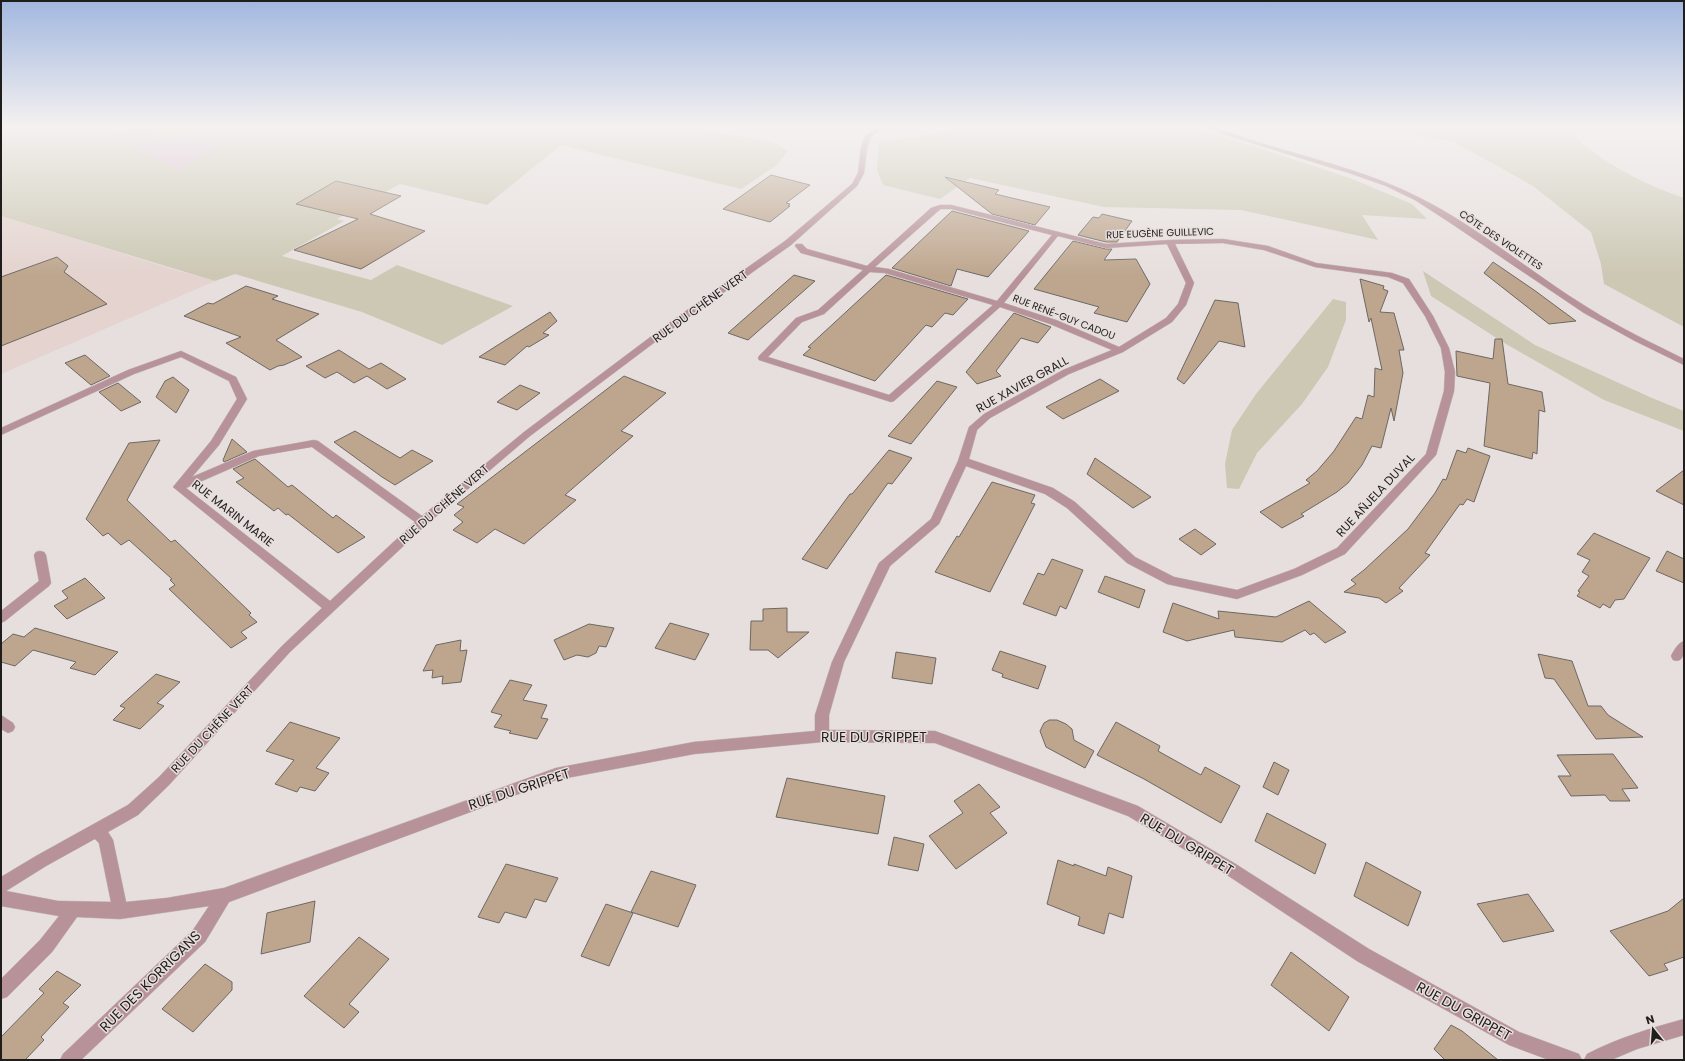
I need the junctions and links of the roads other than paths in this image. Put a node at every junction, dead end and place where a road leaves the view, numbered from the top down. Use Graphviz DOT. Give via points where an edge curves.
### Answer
graph roads {
  1 [pos="860,176"];
  2 [pos="1361,176"];
  3 [pos="934,210"];
  4 [pos="1056,234"];
  5 [pos="1170,242"];
  6 [pos="788,243"];
  7 [pos="871,267"];
  8 [pos="1389,275"];
  9 [pos="999,304"];
  10 [pos="1120,350"];
  11 [pos="1684,362"];
  12 [pos="1,432"];
  13 [pos="963,461"];
  14 [pos="178,487"];
  15 [pos="422,522"];
  16 [pos="40,555"];
  17 [pos="329,607"];
  18 [pos="1,618"];
  19 [pos="1684,646"];
  20 [pos="1677,656"];
  21 [pos="822,736"];
  22 [pos="97,831"];
  23 [pos="1,886"];
  24 [pos="224,896"];
  25 [pos="1,898"];
  26 [pos="72,911"];
  27 [pos="120,911"];
  28 [pos="1,991"];
  29 [pos="1684,1027"];
  30 [pos="69,1060"];
  31 [pos="1573,1060"];
  32 [pos="1593,1060"];
  1 -- 6 [label="street, RUE DU CHÊNE VERT" via="855,185"];
  2 -- 11 [label="street, CÔTE DES VIOLETTES" via="1388,185 1452,220 1587,311"];
  3 -- 4 [label="street, RUE EUGÈNE GUILLEVIC" via="951,207"];
  3 -- 7 [label="street, RUE RENÉ-GUY CADOU"];
  4 -- 5 [label="street, RUE EUGÈNE GUILLEVIC" via="1106,246"];
  4 -- 9 [label="street, RUE RENÉ-GUY CADOU"];
  5 -- 8 [label="street, RUE EUGÈNE GUILLEVIC" via="1223,241 1265,248 1315,265"];
  5 -- 10 [label="street, RUE XAVIER GRALL" via="1190,283 1182,305 1169,320"];
  6 -- 7 [label="street, RUE RENÉ-GUY CADOU" via="800,246 804,251"];
  6 -- 15 [label="street, RUE DU CHÊNE VERT" via="676,322 527,434"];
  7 -- 9 [label="street, RUE RENÉ-GUY CADOU"];
  7 -- 9 [label="street, RUE RENÉ-GUY CADOU" via="820,312 799,320 762,358 891,399"];
  8 -- 13 [label="street, RUE AÑJELA DUVAL" via="1406,281 1429,316 1445,348 1450,372 1449,391 1431,455 1341,551 1298,572 1237,595 1171,581 1131,560 1071,505 1049,491"];
  9 -- 10 [label="street, RUE RENÉ-GUY CADOU" via="1053,322"];
  10 -- 13 [label="street, RUE XAVIER GRALL" via="1066,372 987,416 972,429"];
  12 -- 14 [label="street, RUE MARIN MARIE" via="131,372 181,354 233,379 242,399 215,443"];
  13 -- 21 [label="street, RUE XAVIER GRALL" via="935,521 885,563 838,662 822,715"];
  14 -- 15 [label="street" via="257,453 314,443"];
  14 -- 17 [label="street, RUE MARIN MARIE"];
  15 -- 17 [label="street, RUE DU CHÊNE VERT"];
  16 -- 18 [label="street" via="45,583"];
  17 -- 22 [label="street, RUE DU CHÊNE VERT" via="286,649 164,781 133,810"];
  19 -- 20 [label="street"];
  21 -- 24 [label="street, RUE DU GRIPPET" via="694,748 556,774"];
  21 -- 31 [label="street, RUE DU GRIPPET" via="935,737 1133,811 1230,868 1363,955 1514,1039"];
  22 -- 23 [label="street, RUE DU CHÊNE VERT"];
  22 -- 27 [label="street" via="106,840"];
  24 -- 27 [label="street, RUE DU GRIPPET"];
  24 -- 30 [label="street, RUE DES KORRIGANS" via="198,936"];
  25 -- 26 [label="street, RUE DU GRIPPET" via="28,905"];
  26 -- 27 [label="street, RUE DU GRIPPET"];
  26 -- 28 [label="street" via="46,946"];
  29 -- 32 [label="street" via="1638,1040"];
}
